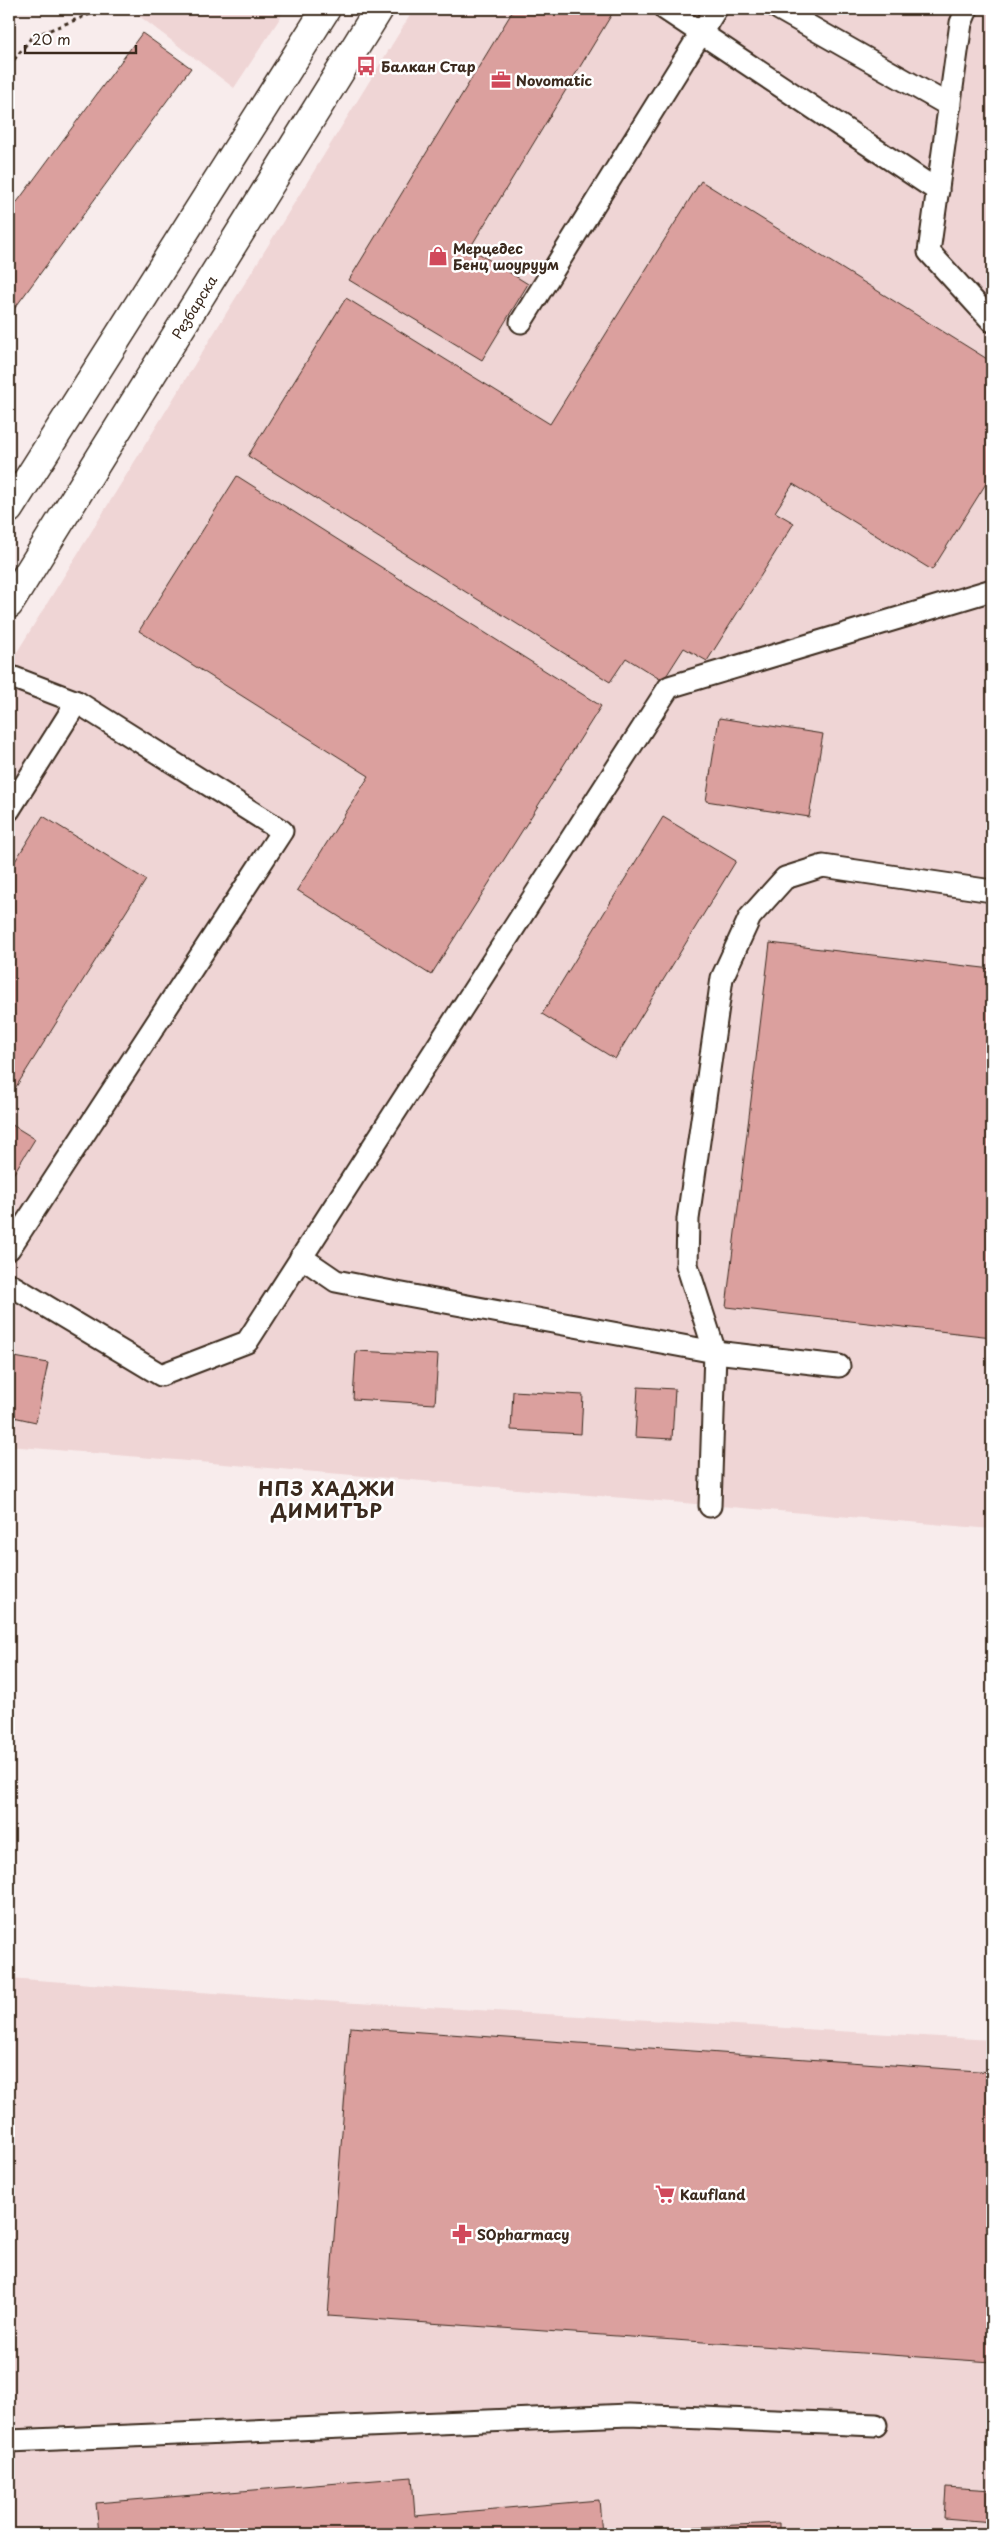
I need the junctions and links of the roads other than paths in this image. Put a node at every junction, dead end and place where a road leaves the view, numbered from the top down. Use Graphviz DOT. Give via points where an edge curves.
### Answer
graph roads {
  1 [pos="326,9"];
  2 [pos="379,9"];
  3 [pos="665,9"];
  4 [pos="716,9"];
  5 [pos="779,9"];
  6 [pos="967,9"];
  7 [pos="701,33"];
  8 [pos="950,106"];
  9 [pos="938,191"];
  10 [pos="992,321"];
  11 [pos="522,322"];
  12 [pos="9,509"];
  13 [pos="992,590"];
  14 [pos="9,604"];
  15 [pos="9,676"];
  16 [pos="77,702"];
  17 [pos="9,810"];
  18 [pos="992,891"];
  19 [pos="9,1249"];
  20 [pos="301,1257"];
  21 [pos="9,1284"];
  22 [pos="715,1352"];
  23 [pos="838,1366"];
  24 [pos="710,1506"];
  25 [pos="876,2425"];
  26 [pos="9,2441"];
  1 -- 12 [label="street"];
  2 -- 14 [label="street, Резбарска"];
  3 -- 7 [label="lane"];
  4 -- 7 [label="lane"];
  5 -- 8 [label="lane"];
  6 -- 8 [label="lane" via="961,23"];
  7 -- 9 [label="lane"];
  7 -- 11 [label="lane"];
  8 -- 9 [label="lane"];
  9 -- 10 [label="lane" via="929,252"];
  13 -- 20 [label="lane" via="669,687"];
  15 -- 16 [label="lane"];
  16 -- 17 [label="lane"];
  16 -- 19 [label="lane" via="282,831"];
  18 -- 22 [label="lane" via="823,866 785,878 750,917 722,978 688,1218 686,1265"];
  20 -- 21 [label="lane" via="247,1342 161,1375"];
  20 -- 22 [label="lane" via="336,1281"];
  22 -- 23 [label="lane"];
  22 -- 24 [label="lane"];
  25 -- 26 [label="lane" via="629,2415"];
}
